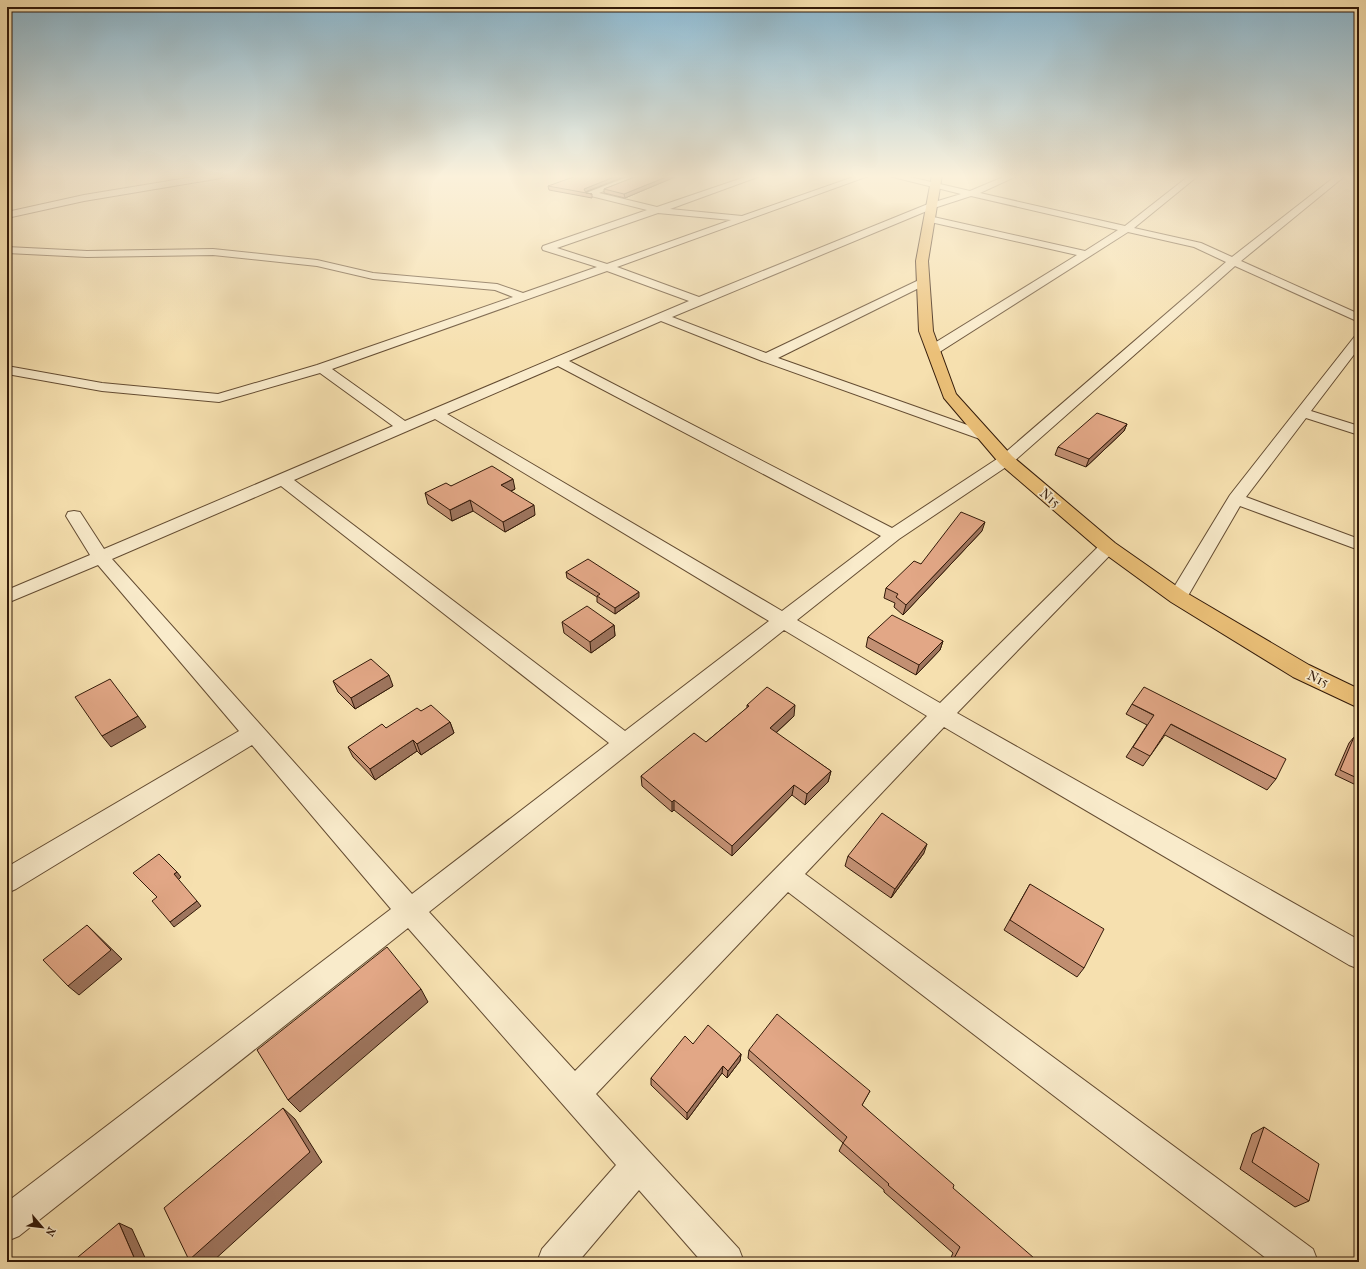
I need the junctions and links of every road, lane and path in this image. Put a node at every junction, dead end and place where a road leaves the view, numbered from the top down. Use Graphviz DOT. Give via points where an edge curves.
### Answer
graph roads {
  1 [pos="587,234"];
  2 [pos="699,234"];
  3 [pos="872,234"];
  4 [pos="926,234"];
  5 [pos="1013,234"];
  6 [pos="1118,234"];
  7 [pos="1145,234"];
  8 [pos="1267,234"];
  9 [pos="7,250"];
  10 [pos="1086,254"];
  11 [pos="1234,260"];
  12 [pos="607,267"];
  13 [pos="923,282"];
  14 [pos="524,297"];
  15 [pos="699,301"];
  16 [pos="661,317"];
  17 [pos="1359,318"];
  18 [pos="1359,339"];
  19 [pos="933,350"];
  20 [pos="766,358"];
  21 [pos="558,361"];
  22 [pos="322,368"];
  23 [pos="7,370"];
  24 [pos="1304,413"];
  25 [pos="435,414"];
  26 [pos="404,427"];
  27 [pos="1359,431"];
  28 [pos="985,436"];
  29 [pos="1006,460"];
  30 [pos="282,479"];
  31 [pos="1236,499"];
  32 [pos="74,516"];
  33 [pos="893,535"];
  34 [pos="1359,545"];
  35 [pos="1108,547"];
  36 [pos="100,556"];
  37 [pos="7,597"];
  38 [pos="1178,597"];
  39 [pos="783,620"];
  40 [pos="1359,699"];
  41 [pos="942,715"];
  42 [pos="254,733"];
  43 [pos="625,743"];
  44 [pos="787,876"];
  45 [pos="7,880"];
  46 [pos="409,910"];
  47 [pos="1359,955"];
  48 [pos="575,1094"];
  49 [pos="638,1164"];
  50 [pos="7,1224"];
  51 [pos="555,1262"];
  52 [pos="726,1262"];
  53 [pos="1300,1262"];
  1 -- 12 [label="street" via="547,248"];
  2 -- 12 [label="street"];
  3 -- 15 [label="street"];
  4 -- 13 [label="main road, N15" via="922,261"];
  5 -- 10 [label="street"];
  6 -- 10 [label="street"];
  7 -- 11 [label="street" via="1197,245"];
  8 -- 11 [label="street"];
  9 -- 14 [label="street" via="87,254 213,252 317,263 373,276 497,287"];
  10 -- 19 [label="street"];
  11 -- 17 [label="street"];
  11 -- 29 [label="street"];
  12 -- 14 [label="street"];
  12 -- 15 [label="street"];
  13 -- 19 [label="main road, N15" via="926,332"];
  13 -- 20 [label="street"];
  14 -- 22 [label="street"];
  15 -- 16 [label="street"];
  16 -- 20 [label="street"];
  16 -- 21 [label="street"];
  18 -- 24 [label="street"];
  19 -- 28 [label="main road, N15" via="949,395"];
  20 -- 28 [label="street"];
  21 -- 25 [label="street"];
  21 -- 33 [label="street"];
  22 -- 23 [label="street" via="219,398 102,387"];
  22 -- 26 [label="street"];
  24 -- 27 [label="street"];
  24 -- 31 [label="street"];
  25 -- 26 [label="street"];
  25 -- 39 [label="street"];
  26 -- 30 [label="street"];
  28 -- 29 [label="main road, N15"];
  29 -- 33 [label="street"];
  29 -- 35 [label="main road, N15"];
  30 -- 36 [label="street"];
  30 -- 43 [label="street"];
  31 -- 34 [label="street"];
  31 -- 38 [label="street"];
  32 -- 36 [label="street"];
  33 -- 39 [label="street"];
  35 -- 38 [label="main road, N15"];
  35 -- 41 [label="street"];
  36 -- 37 [label="street"];
  36 -- 42 [label="street"];
  38 -- 40 [label="main road, N15" via="1301,671"];
  39 -- 41 [label="street"];
  39 -- 43 [label="street"];
  41 -- 44 [label="street"];
  41 -- 47 [label="street"];
  42 -- 45 [label="street"];
  42 -- 46 [label="street"];
  43 -- 46 [label="street"];
  44 -- 48 [label="street"];
  44 -- 53 [label="street"];
  46 -- 48 [label="street"];
  46 -- 50 [label="street"];
  48 -- 49 [label="street"];
  49 -- 51 [label="street"];
  49 -- 52 [label="street"];
}
